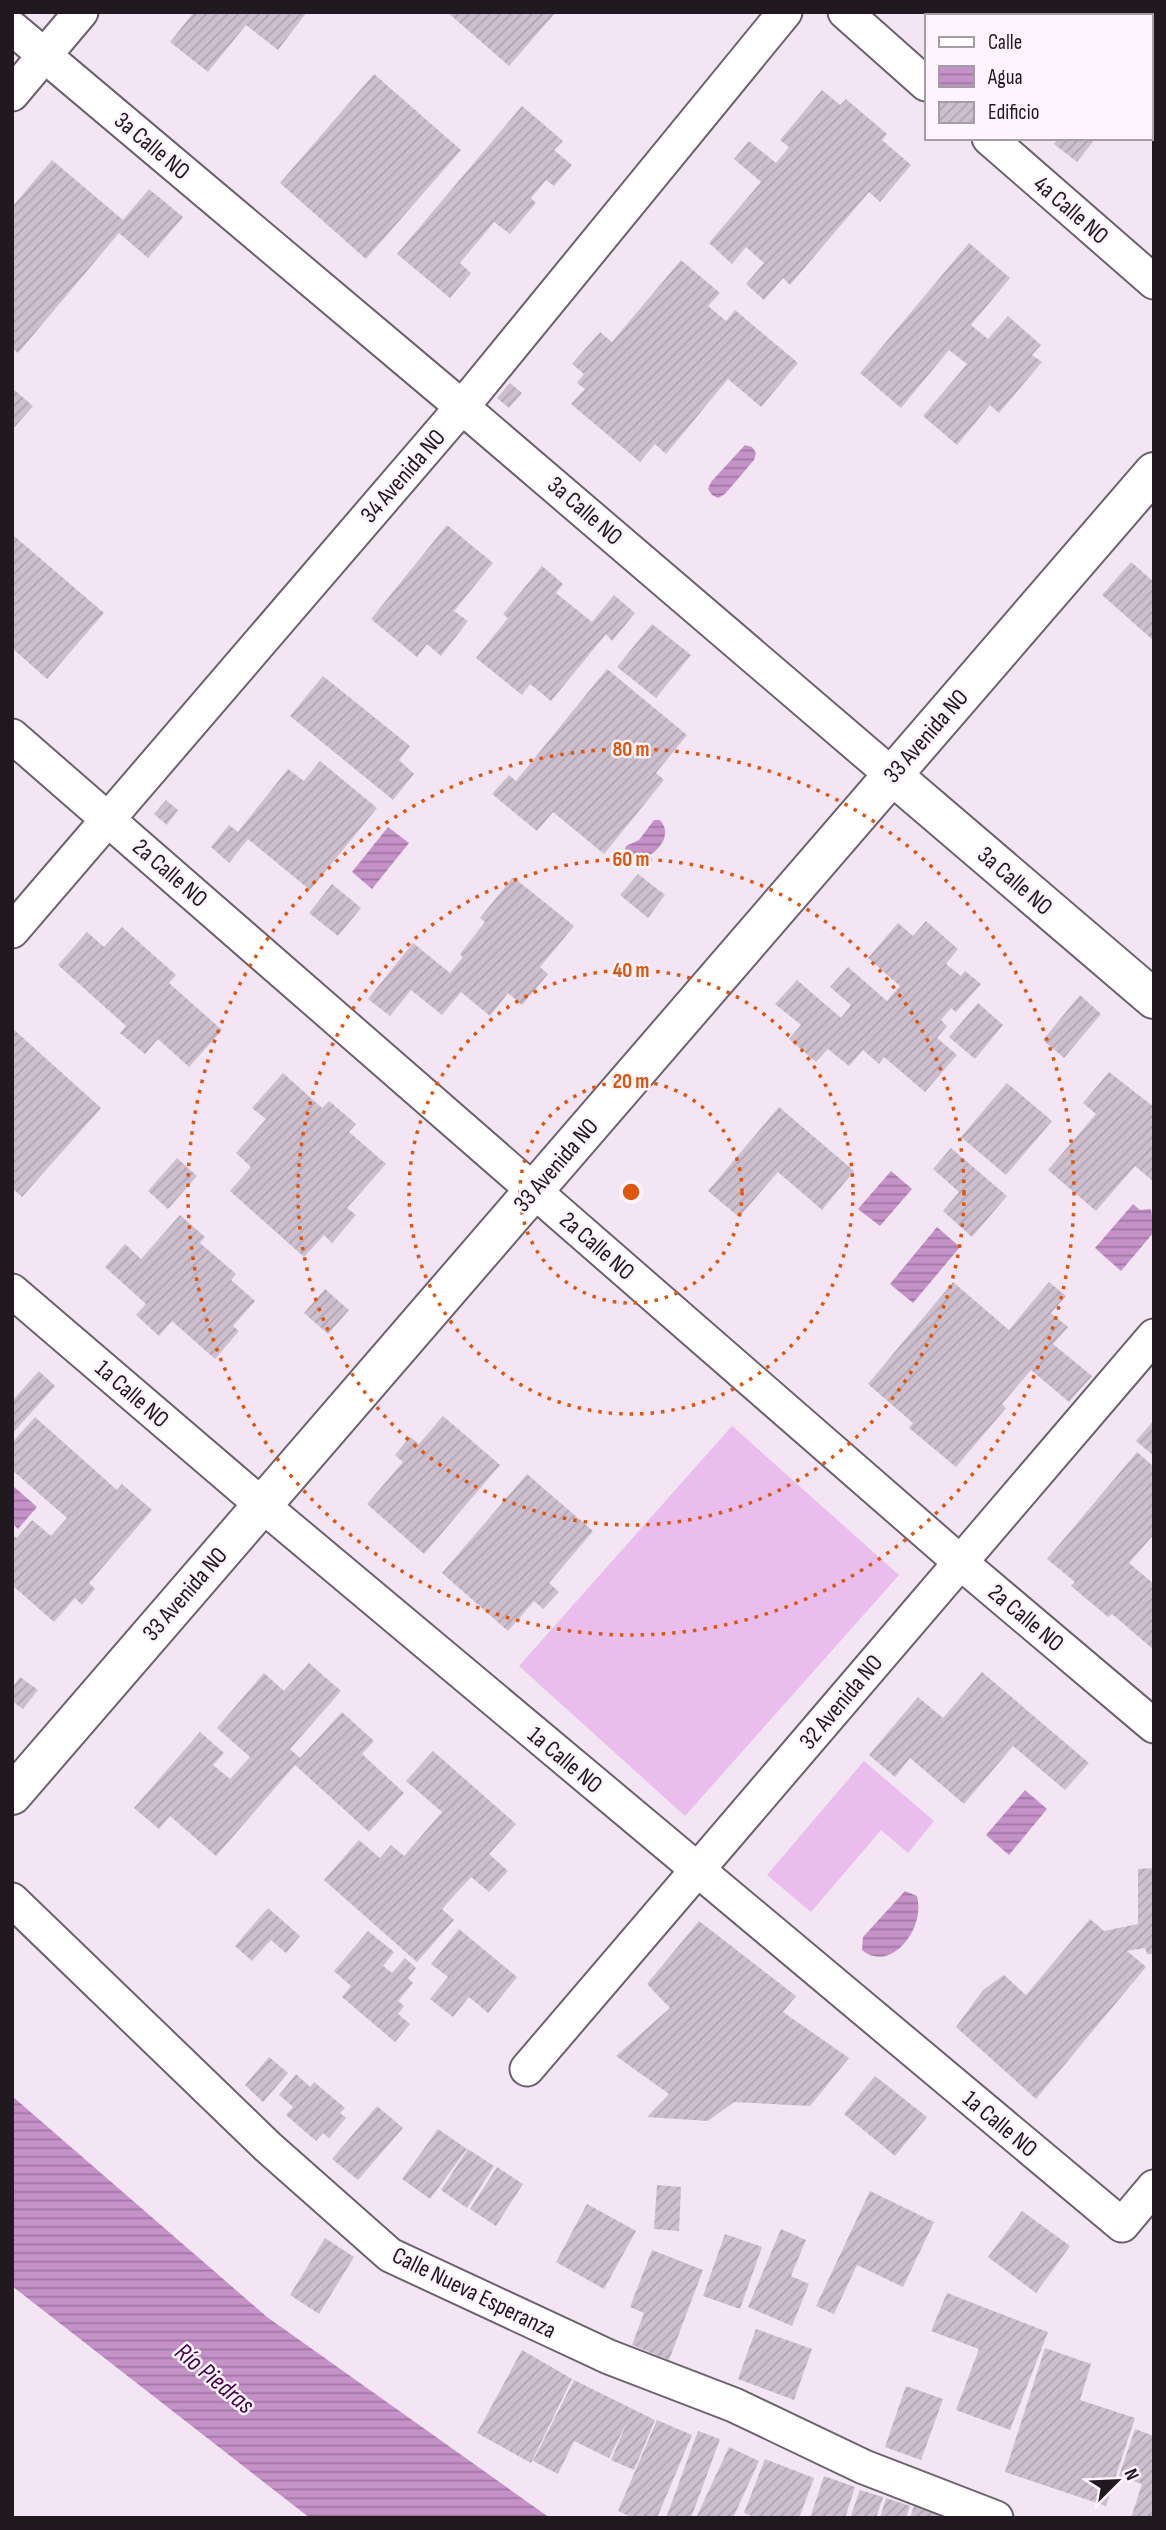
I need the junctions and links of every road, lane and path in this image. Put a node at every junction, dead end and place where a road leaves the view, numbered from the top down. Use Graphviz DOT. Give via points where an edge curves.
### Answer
graph roads {
  1 [pos="81,12"];
  2 [pos="785,12"];
  3 [pos="845,12"];
  4 [pos="12,28"];
  5 [pos="45,56"];
  6 [pos="925,83"];
  7 [pos="12,94"];
  8 [pos="991,140"];
  9 [pos="1154,282"];
  10 [pos="463,407"];
  11 [pos="1154,472"];
  12 [pos="12,736"];
  13 [pos="892,775"];
  14 [pos="108,819"];
  15 [pos="12,931"];
  16 [pos="1154,999"];
  17 [pos="534,1191"];
  18 [pos="12,1291"];
  19 [pos="1154,1336"];
  20 [pos="262,1506"];
  21 [pos="960,1562"];
  22 [pos="1154,1726"];
  23 [pos="12,1795"];
  24 [pos="697,1871"];
  25 [pos="12,1900"];
  26 [pos="527,2069"];
  27 [pos="1154,2187"];
  28 [pos="996,2518"];
  1 -- 5 [label="street"];
  2 -- 10 [label="street, 34 Avenida NO"];
  3 -- 6 [label="street"];
  4 -- 5 [label="street, 3a Calle NO"];
  5 -- 7 [label="street"];
  5 -- 10 [label="street, 3a Calle NO"];
  8 -- 9 [label="street, 4a Calle NO"];
  10 -- 13 [label="street, 3a Calle NO"];
  10 -- 14 [label="street, 34 Avenida NO"];
  11 -- 13 [label="street, 33 Avenida NO"];
  12 -- 14 [label="street, 2a Calle NO"];
  13 -- 16 [label="street, 3a Calle NO"];
  13 -- 17 [label="street, 33 Avenida NO"];
  14 -- 15 [label="street, 34 Avenida NO"];
  14 -- 17 [label="street, 2a Calle NO"];
  17 -- 20 [label="street, 33 Avenida NO"];
  17 -- 21 [label="street, 2a Calle NO"];
  18 -- 20 [label="street, 1a Calle NO"];
  19 -- 21 [label="street, 32 Avenida NO"];
  20 -- 23 [label="street, 33 Avenida NO"];
  20 -- 24 [label="street, 1a Calle NO"];
  21 -- 22 [label="street, 2a Calle NO"];
  21 -- 24 [label="street, 32 Avenida NO"];
  24 -- 26 [label="street, 32 Avenida NO"];
  24 -- 27 [label="street, 1a Calle NO" via="1122,2225"];
  25 -- 28 [label="street, Calle Nueva Esperanza" via="268,2147 390,2255 609,2357 734,2405 864,2467"];
}
